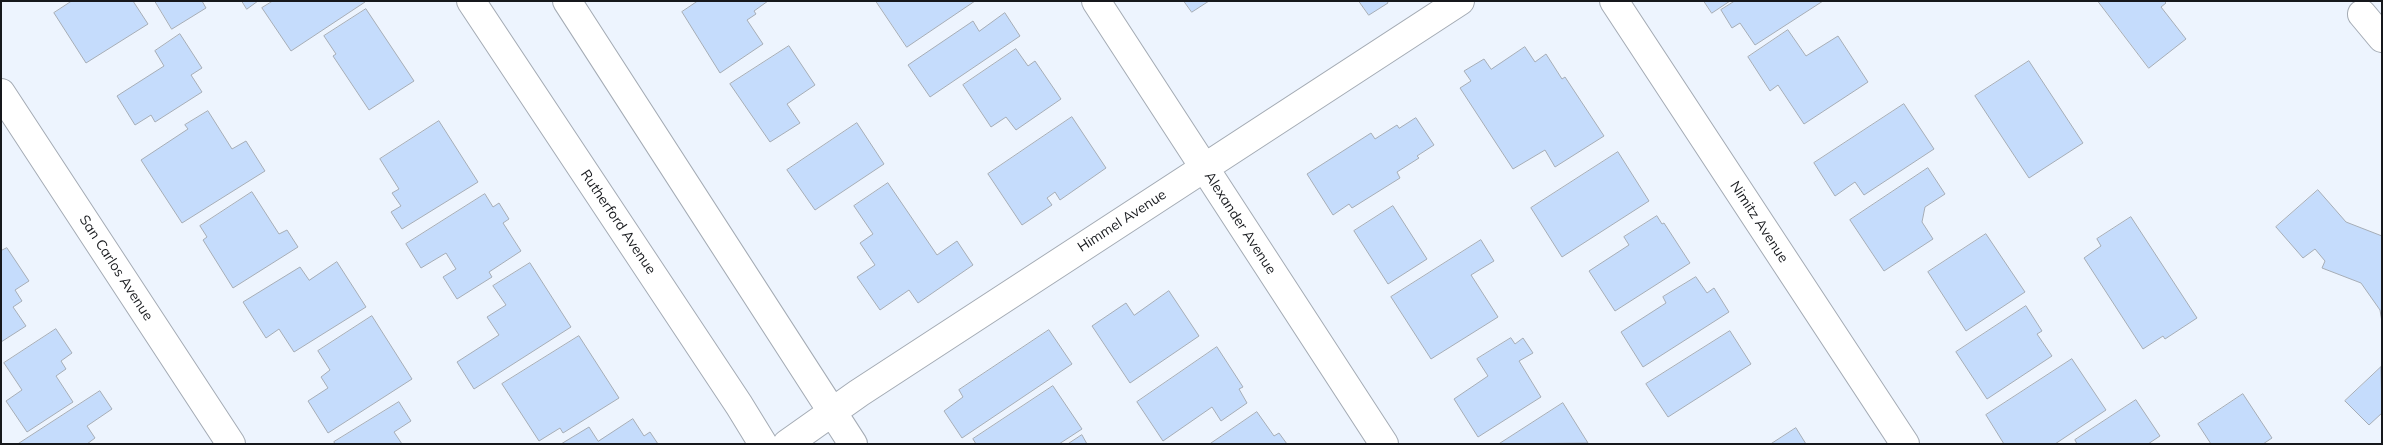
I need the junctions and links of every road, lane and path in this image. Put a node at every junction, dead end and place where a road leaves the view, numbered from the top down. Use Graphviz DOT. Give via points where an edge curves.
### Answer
graph roads {
  1 [pos="471,1"];
  2 [pos="567,1"];
  3 [pos="1096,1"];
  4 [pos="1460,1"];
  5 [pos="1614,1"];
  6 [pos="2362,14"];
  7 [pos="2382,38"];
  8 [pos="1,93"];
  9 [pos="1204,168"];
  10 [pos="832,413"];
  11 [pos="231,444"];
  12 [pos="763,444"];
  13 [pos="787,444"];
  14 [pos="853,444"];
  15 [pos="1384,444"];
  16 [pos="1905,444"];
  1 -- 12 [label="street, Rutherford Avenue"];
  2 -- 10 [label="street"];
  3 -- 9 [label="street, Alexander Avenue"];
  4 -- 9 [label="street, Himmel Avenue"];
  5 -- 16 [label="street, Nimitz Avenue"];
  6 -- 7 [label="street"];
  8 -- 11 [label="street, San Carlos Avenue"];
  9 -- 10 [label="street, Himmel Avenue"];
  9 -- 15 [label="street, Alexander Avenue"];
  10 -- 13 [label="street, Himmel Avenue"];
  10 -- 14 [label="street"];
}
